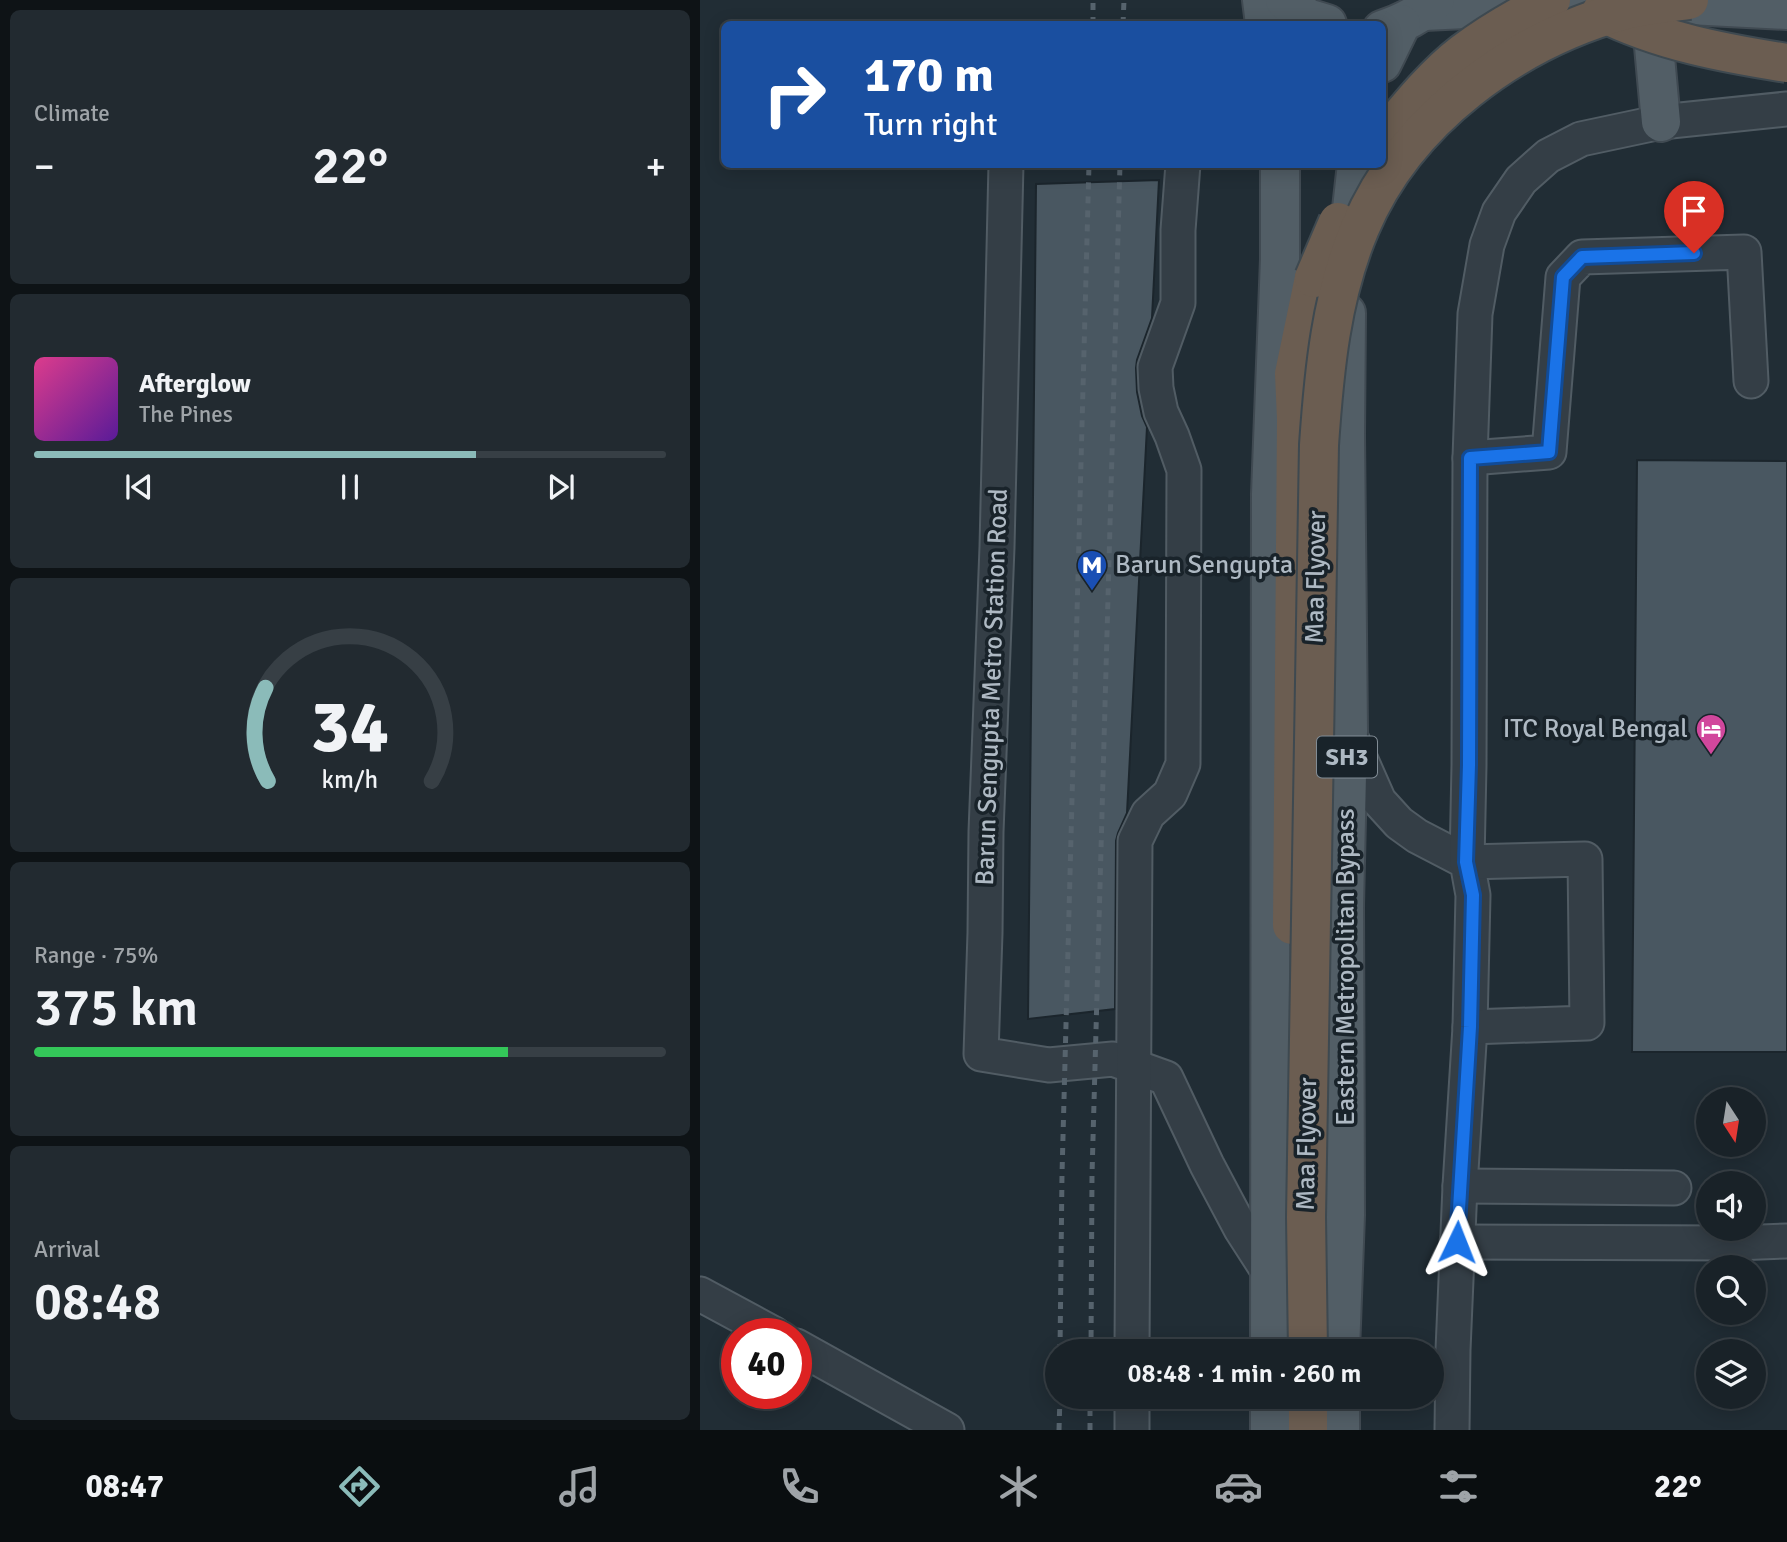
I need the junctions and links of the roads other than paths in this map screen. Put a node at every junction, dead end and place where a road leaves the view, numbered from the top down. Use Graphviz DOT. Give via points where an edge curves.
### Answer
graph roads {
  1 [pos="1262,0"];
  2 [pos="1285,0"];
  3 [pos="1551,0"];
  4 [pos="1579,0"];
  5 [pos="1689,0"];
  6 [pos="1650,3"];
  7 [pos="1787,10"];
  8 [pos="1410,16"];
  9 [pos="1265,21"];
  10 [pos="1317,21"];
  11 [pos="1386,56"];
  12 [pos="1787,63"];
  13 [pos="1787,108"];
  14 [pos="1661,122"];
  15 [pos="1386,134"];
  16 [pos="1006,168"];
  17 [pos="1183,168"];
  18 [pos="1280,168"];
  19 [pos="1357,168"];
  20 [pos="1365,168"];
  21 [pos="1751,381"];
  22 [pos="1470,458"];
  23 [pos="1348,731"];
  24 [pos="1466,862"];
  25 [pos="1470,1027"];
  26 [pos="1134,1067"];
  27 [pos="1460,1186"];
  28 [pos="1674,1188"];
  29 [pos="1787,1241"];
  30 [pos="1457,1242"];
  31 [pos="1270,1274"];
  32 [pos="700,1294"];
  33 [pos="744,1318"];
  34 [pos="1132,1339"];
  35 [pos="1270,1339"];
  36 [pos="1290,1339"];
  37 [pos="1308,1339"];
  38 [pos="1340,1339"];
  39 [pos="812,1355"];
  40 [pos="1132,1409"];
  41 [pos="1270,1409"];
  42 [pos="1289,1409"];
  43 [pos="1308,1409"];
  44 [pos="1340,1409"];
  45 [pos="947,1430"];
  46 [pos="1132,1430"];
  47 [pos="1270,1430"];
  48 [pos="1289,1430"];
  49 [pos="1308,1430"];
  50 [pos="1340,1430"];
  51 [pos="1452,1430"];
  1 -- 9 [label="main road"];
  2 -- 10 [label="main road"];
  3 -- 15 [label="highway, bridge" via="1462,53"];
  4 -- 12 [label="highway, bridge" via="1650,34"];
  5 -- 37 [label="highway, Maa Flyover, bridge" via="1627,10 1575,28 1530,49 1465,92 1414,139 1387,177 1360,227 1341,283 1324,375 1319,445"];
  6 -- 7 [label="main road"];
  6 -- 8 [label="main road" via="1553,1"];
  6 -- 14 [label="main road"];
  8 -- 11 [label="main road"];
  13 -- 14 [label="street"];
  14 -- 22 [label="street" via="1581,139 1548,156 1521,180 1499,212 1487,245 1475,314"];
  16 -- 26 [label="street, Barun Sengupta Metro Station Road" via="981,1054 1049,1065 1113,1059"];
  17 -- 26 [label="street" via="1178,303 1155,367 1161,412 1184,470 1183,764 1170,794 1148,814 1135,841"];
  18 -- 31 [label="main road" via="1271,494"];
  19 -- 23 [label="main road, Eastern Metropolitan Bypass / SH3" via="1347,247"];
  20 -- 36 [label="highway, Maa Flyover, bridge" via="1314,278 1294,374"];
  21 -- 22 [label="street" via="1744,251 1582,257 1563,277 1549,452"];
  22 -- 24 [label="street"];
  23 -- 24 [label="street" via="1379,801 1417,836"];
  23 -- 38 [label="main road, Eastern Metropolitan Bypass / SH3"];
  24 -- 25 [label="street" via="1473,895"];
  24 -- 25 [label="street" via="1585,859 1587,1023"];
  25 -- 27 [label="street"];
  26 -- 31 [label="street, Barun Sengupta Metro Station Road" via="1166,1078 1207,1165"];
  26 -- 34 [label="street"];
  27 -- 28 [label="street"];
  27 -- 30 [label="street"];
  29 -- 30 [label="street"];
  30 -- 51 [label="street"];
  31 -- 35 [label="main road"];
  32 -- 33 [label="street"];
  39 -- 45 [label="street"];
  40 -- 46 [label="street"];
  41 -- 47 [label="main road"];
  42 -- 48 [label="highway"];
  43 -- 49 [label="highway"];
  44 -- 50 [label="main road"];
}
